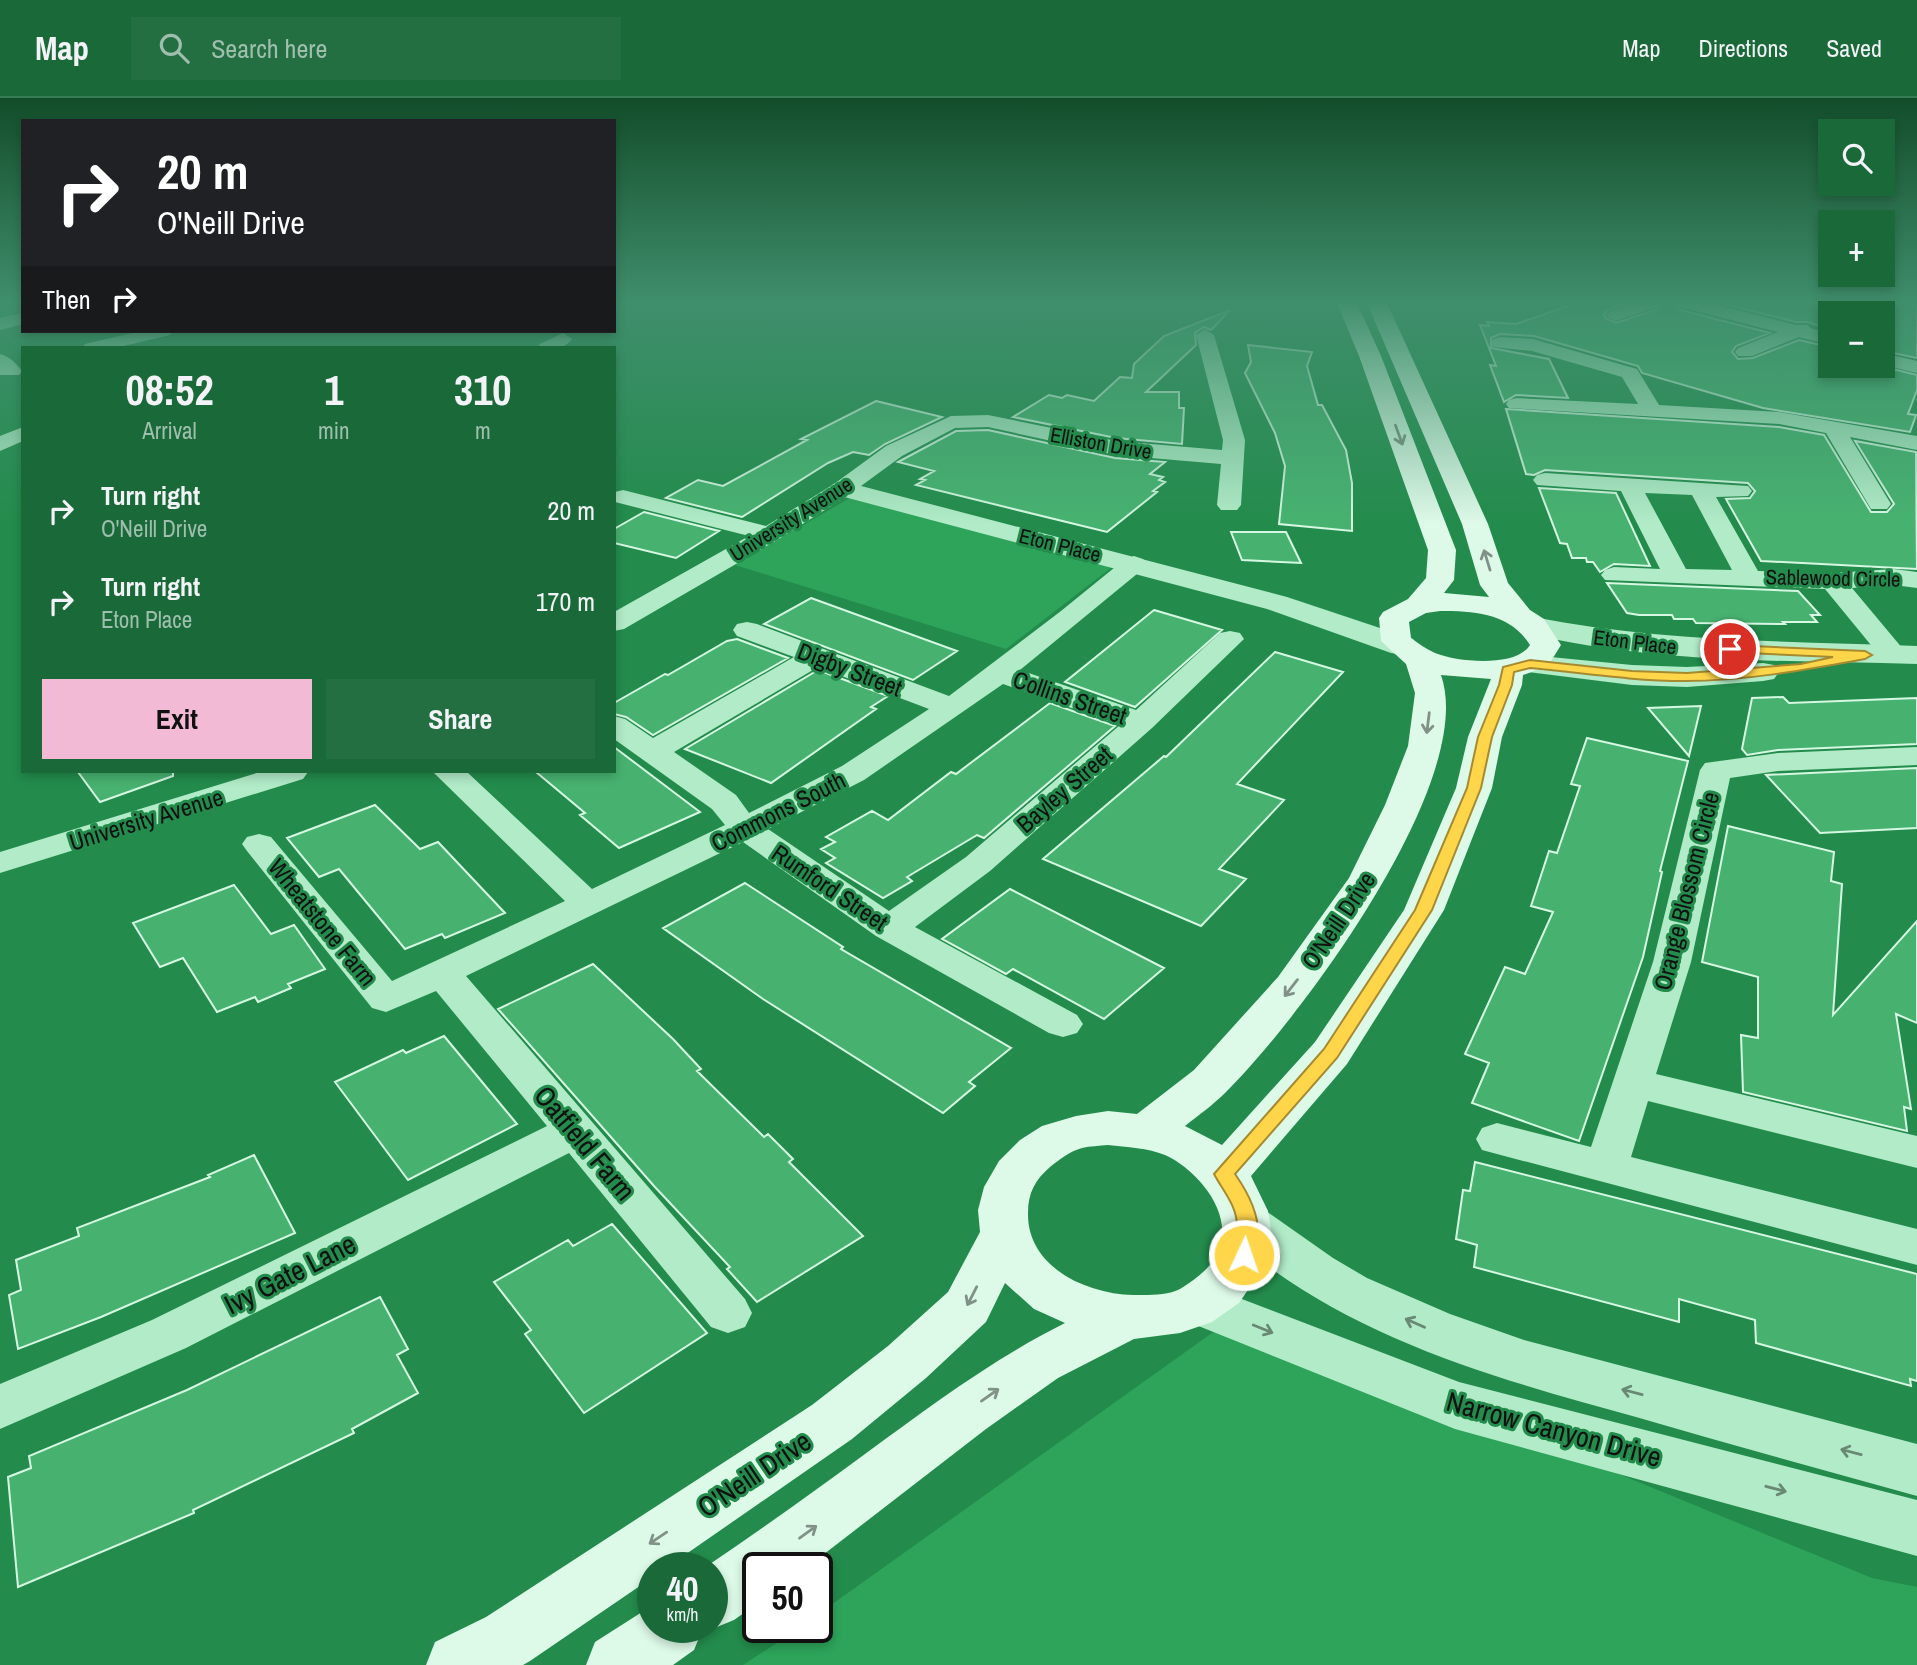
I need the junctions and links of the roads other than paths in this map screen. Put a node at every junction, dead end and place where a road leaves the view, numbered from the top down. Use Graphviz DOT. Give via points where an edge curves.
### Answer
graph roads {
  1 [pos="1216,376"];
  2 [pos="1377,376"];
  3 [pos="1409,376"];
  4 [pos="1567,376"];
  5 [pos="1632,376"];
  6 [pos="1516,404"];
  7 [pos="1582,408"];
  8 [pos="1652,411"];
  9 [pos="969,419"];
  10 [pos="1833,427"];
  11 [pos="21,434"];
  12 [pos="1917,443"];
  13 [pos="0,444"];
  14 [pos="1234,458"];
  15 [pos="1545,480"];
  16 [pos="1629,485"];
  17 [pos="842,489"];
  18 [pos="1701,490"];
  19 [pos="1740,491"];
  20 [pos="623,497"];
  21 [pos="1879,504"];
  22 [pos="1229,505"];
  23 [pos="770,534"];
  24 [pos="1134,564"];
  25 [pos="1614,575"];
  26 [pos="1678,576"];
  27 [pos="1748,577"];
  28 [pos="1917,580"];
  29 [pos="1833,581"];
  30 [pos="616,622"];
  31 [pos="1527,622"];
  32 [pos="747,630"];
  33 [pos="1408,631"];
  34 [pos="1230,639"];
  35 [pos="1892,655"];
  36 [pos="816,656"];
  37 [pos="1519,667"];
  38 [pos="1000,673"];
  39 [pos="952,707"];
  40 [pos="1141,722"];
  41 [pos="616,726"];
  42 [pos="652,752"];
  43 [pos="1917,756"];
  44 [pos="285,773"];
  45 [pos="450,773"];
  46 [pos="236,780"];
  47 [pos="744,828"];
  48 [pos="260,844"];
  49 [pos="0,863"];
  50 [pos="588,904"];
  51 [pos="889,928"];
  52 [pos="442,973"];
  53 [pos="386,999"];
  54 [pos="1063,1024"];
  55 [pos="1632,1083"];
  56 [pos="575,1131"];
  57 [pos="1148,1131"];
  58 [pos="1497,1139"];
  59 [pos="1917,1152"];
  60 [pos="1606,1166"];
  61 [pos="1224,1174"];
  62 [pos="1248,1225"];
  63 [pos="1004,1235"];
  64 [pos="1917,1247"];
  65 [pos="1200,1304"];
  66 [pos="728,1312"];
  67 [pos="1125,1318"];
  68 [pos="0,1407"];
  69 [pos="1917,1470"];
  70 [pos="1917,1528"];
  71 [pos="728,1588"];
  72 [pos="650,1643"];
  73 [pos="458,1665"];
  74 [pos="618,1665"];
  1 -- 14 [label="street" via="1234,440"];
  2 -- 33 [label="main road, one-way" via="1442,550 1440,580"];
  31 -- 3 [label="main road, one-way" via="1494,584 1475,524"];
  4 -- 7 [label="street"];
  5 -- 8 [label="street"];
  6 -- 7 [label="street"];
  7 -- 8 [label="street"];
  8 -- 10 [label="street" via="1779,418"];
  9 -- 14 [label="street, Elliston Drive" via="1116,448"];
  9 -- 17 [label="street, University Avenue" via="937,427"];
  10 -- 12 [label="street"];
  10 -- 21 [label="street"];
  11 -- 13 [label="street"];
  14 -- 22 [label="street"];
  15 -- 16 [label="street"];
  16 -- 18 [label="street"];
  16 -- 26 [label="street"];
  17 -- 23 [label="street, University Avenue"];
  17 -- 24 [label="street, Eton Place"];
  18 -- 19 [label="street"];
  18 -- 27 [label="street, Sablewood Circle"];
  20 -- 23 [label="street"];
  23 -- 30 [label="street, University Avenue"];
  24 -- 33 [label="street, Eton Place" via="1277,603"];
  24 -- 38 [label="street, Commons South"];
  25 -- 26 [label="street, Sablewood Circle"];
  26 -- 27 [label="street, Sablewood Circle"];
  27 -- 29 [label="street, Sablewood Circle"];
  28 -- 29 [label="street, Sablewood Circle"];
  29 -- 35 [label="street"];
  31 -- 33 [label="main road" via="1493,607 1463,602"];
  31 -- 35 [label="street, Eton Place" via="1578,635 1674,648"];
  31 -- 37 [label="main road" via="1545,646 1542,655"];
  32 -- 36 [label="street, Digby Street"];
  33 -- 37 [label="main road" via="1464,670"];
  33 -- 57 [label="main road, O'Neill Drive, one-way" via="1432,693 1425,746 1368,879 1293,987 1210,1081"];
  34 -- 40 [label="street, Bayley Street"];
  35 -- 37 [label="street, Eton Place" via="1687,677"];
  36 -- 39 [label="street, Digby Street"];
  36 -- 42 [label="street"];
  37 -- 61 [label="main road" via="1506,685 1485,737 1474,788 1424,910 1331,1053"];
  38 -- 39 [label="street, Commons South"];
  38 -- 40 [label="street, Collins Street"];
  39 -- 47 [label="street, Commons South" via="853,773"];
  40 -- 51 [label="street, Bayley Street" via="978,864"];
  41 -- 42 [label="street, Rumford Street"];
  42 -- 47 [label="street, Rumford Street" via="724,802"];
  43 -- 55 [label="street, Orange Blossom Circle" via="1778,762 1716,770 1672,962"];
  44 -- 46 [label="street, University Avenue"];
  45 -- 50 [label="street"];
  46 -- 49 [label="street, University Avenue"];
  47 -- 50 [label="street, Commons South"];
  47 -- 51 [label="street, Rumford Street"];
  48 -- 53 [label="street, Wheatstone Farm"];
  50 -- 52 [label="street, Commons South"];
  51 -- 54 [label="street, Rumford Street"];
  52 -- 53 [label="street, Commons South"];
  52 -- 56 [label="street, Oatfield Farm"];
  55 -- 59 [label="street"];
  55 -- 60 [label="street, Orange Blossom Circle"];
  56 -- 66 [label="street, Oatfield Farm"];
  56 -- 68 [label="street, Ivy Gate Lane" via="169,1334"];
  57 -- 61 [label="main road, O'Neill Drive" via="1203,1155"];
  57 -- 63 [label="main road, O'Neill Drive" via="1108,1128 1070,1134 1038,1150 1014,1173 1003,1203"];
  58 -- 60 [label="street"];
  60 -- 64 [label="street"];
  61 -- 62 [label="main road, O'Neill Drive" via="1240,1198"];
  62 -- 65 [label="main road, O'Neill Drive" via="1244,1255 1228,1283"];
  69 -- 62 [label="street, one-way" via="1524,1363 1431,1329 1349,1293"];
  63 -- 67 [label="main road, O'Neill Drive" via="1019,1265 1047,1292 1083,1310"];
  63 -- 73 [label="main road, O'Neill Drive, one-way" via="967,1307 832,1422 508,1639"];
  65 -- 67 [label="main road, O'Neill Drive" via="1165,1316"];
  65 -- 70 [label="street, Narrow Canyon Drive, one-way" via="1455,1405"];
  71 -- 67 [label="main road, O'Neill Drive, one-way" via="1039,1362"];
  72 -- 74 [label="main road"];
}
